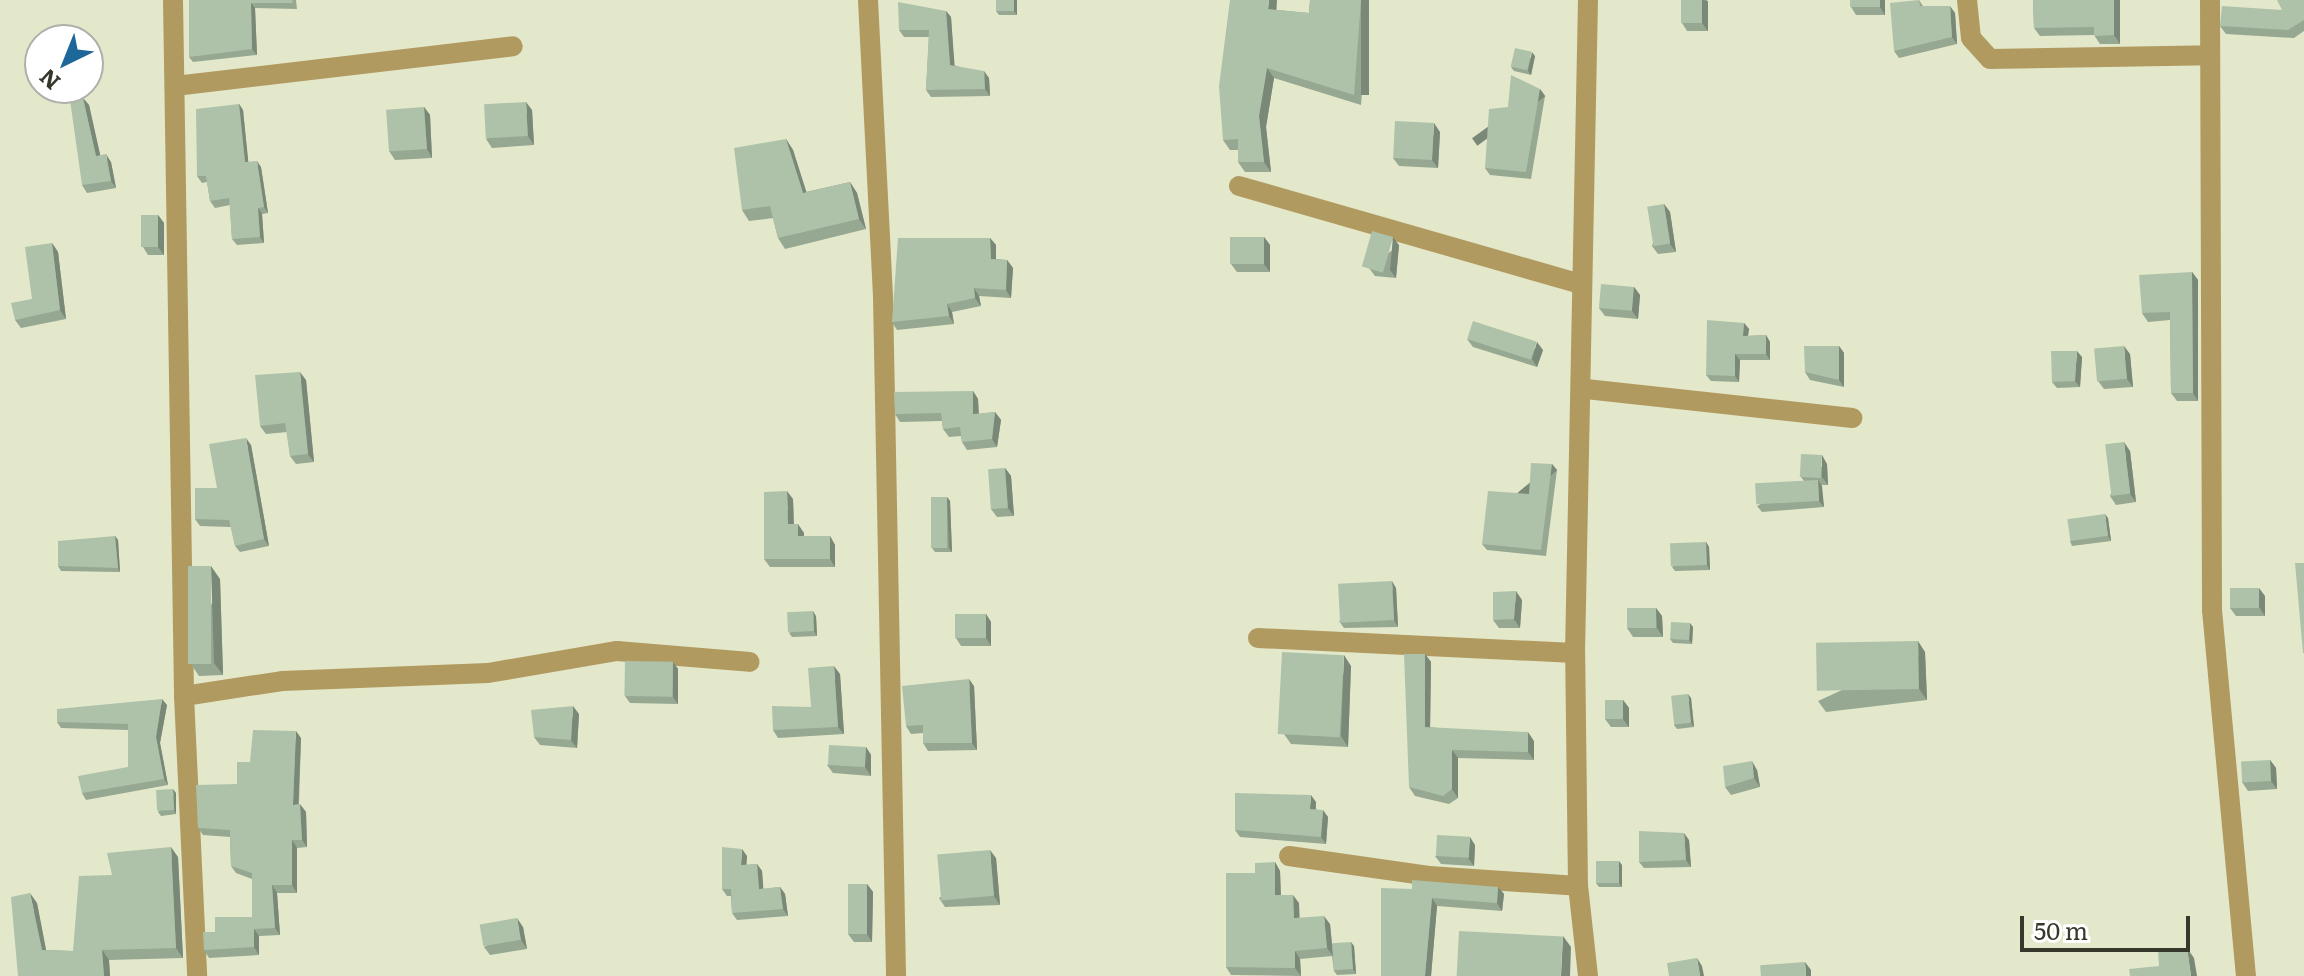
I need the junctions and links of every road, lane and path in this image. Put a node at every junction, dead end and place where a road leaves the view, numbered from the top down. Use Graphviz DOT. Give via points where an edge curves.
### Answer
graph roads {
  1 [pos="173,0"];
  2 [pos="868,0"];
  3 [pos="1588,0"];
  4 [pos="1967,0"];
  5 [pos="2210,0"];
  6 [pos="513,46"];
  7 [pos="2210,55"];
  8 [pos="175,86"];
  9 [pos="1239,186"];
  10 [pos="1580,284"];
  11 [pos="1586,389"];
  12 [pos="1852,418"];
  13 [pos="1258,638"];
  14 [pos="1575,653"];
  15 [pos="750,662"];
  16 [pos="184,696"];
  17 [pos="1289,856"];
  18 [pos="1578,886"];
  19 [pos="197,976"];
  20 [pos="896,976"];
  21 [pos="1588,976"];
  22 [pos="2246,976"];
  1 -- 8 [label="street"];
  2 -- 20 [label="street" via="883,297"];
  3 -- 10 [label="street"];
  4 -- 7 [label="street" via="1971,38 1990,59"];
  5 -- 7 [label="street"];
  6 -- 8 [label="street"];
  7 -- 22 [label="street" via="2212,610"];
  8 -- 16 [label="street"];
  9 -- 10 [label="street"];
  10 -- 11 [label="street"];
  11 -- 12 [label="street"];
  11 -- 14 [label="street"];
  13 -- 14 [label="street"];
  14 -- 18 [label="street"];
  15 -- 16 [label="street" via="617,651 488,673 282,681"];
  16 -- 19 [label="street"];
  17 -- 18 [label="street" via="1429,876"];
  18 -- 21 [label="street"];
}
